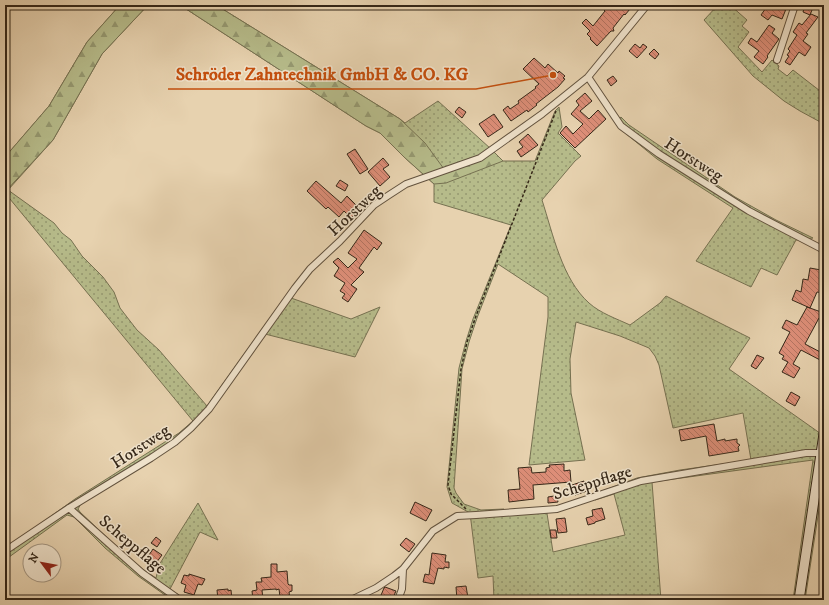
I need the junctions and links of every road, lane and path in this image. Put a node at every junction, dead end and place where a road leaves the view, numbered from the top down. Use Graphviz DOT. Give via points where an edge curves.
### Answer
graph roads {
  1 [pos="647,5"];
  2 [pos="795,5"];
  3 [pos="777,60"];
  4 [pos="588,77"];
  5 [pos="560,100"];
  6 [pos="824,250"];
  7 [pos="824,434"];
  8 [pos="821,453"];
  9 [pos="69,508"];
  10 [pos="476,515"];
  11 [pos="5,551"];
  12 [pos="403,569"];
  13 [pos="394,576"];
  14 [pos="403,580"];
  15 [pos="180,600"];
  16 [pos="342,600"];
  17 [pos="398,600"];
  18 [pos="799,600"];
  1 -- 4 [label="street"];
  2 -- 3 [label="street"];
  4 -- 5 [label="street, Horstweg"];
  4 -- 6 [label="street, Horstweg" via="622,126 659,154 748,211"];
  5 -- 9 [label="street, Horstweg" via="480,158 406,184 374,205 310,269 191,428 151,458"];
  5 -- 10 [label="path" via="476,316 461,369 448,485 458,503"];
  7 -- 8 [label="main road"];
  8 -- 10 [label="street, Scheppflage" via="806,453 641,481 557,509"];
  8 -- 18 [label="main road"];
  9 -- 11 [label="street, Horstweg"];
  9 -- 15 [label="street, Scheppflage" via="142,573"];
  10 -- 12 [label="street, Scheppflage" via="457,516 433,531"];
  12 -- 13 [label="street, Scheppflage"];
  12 -- 14 [label="street"];
  13 -- 14 [label="street"];
  13 -- 16 [label="street, Scheppflage" via="353,599"];
  14 -- 17 [label="street"];
}
